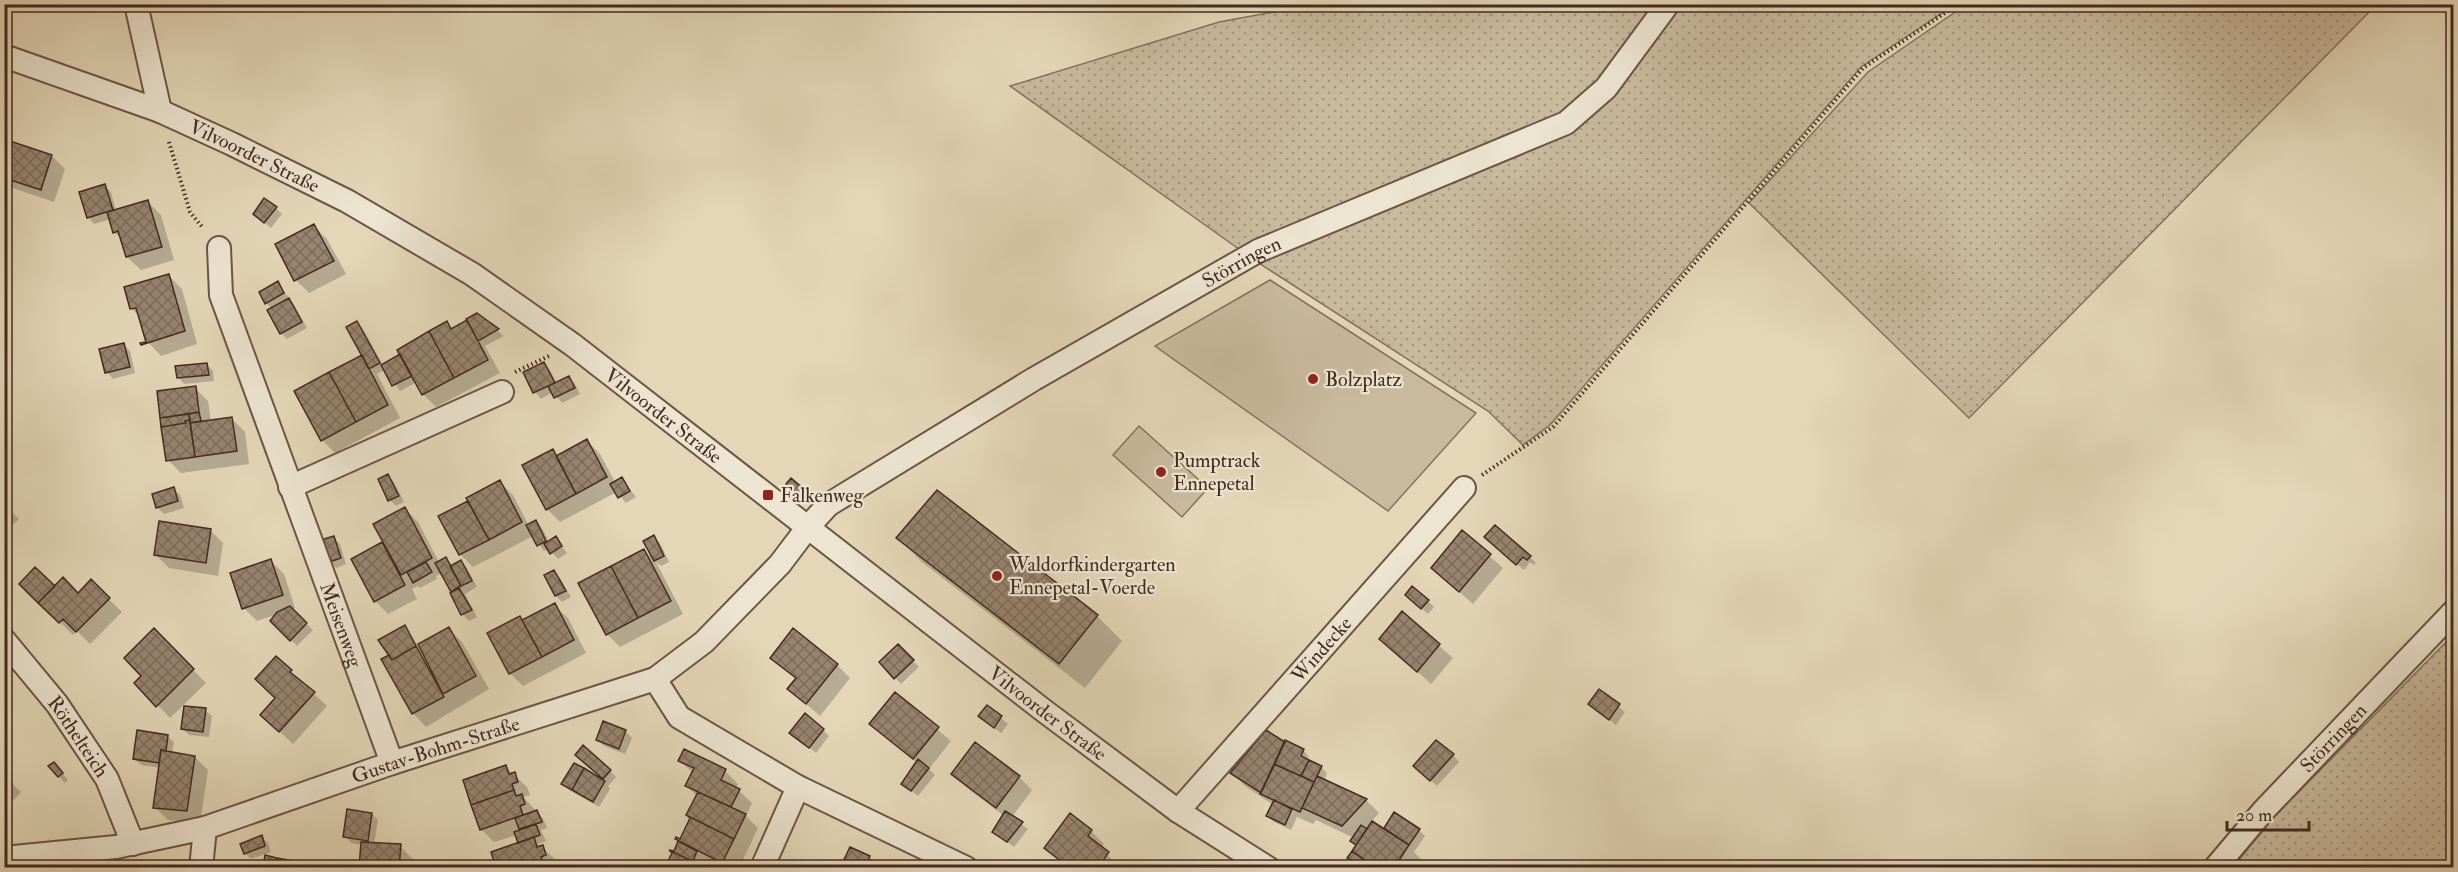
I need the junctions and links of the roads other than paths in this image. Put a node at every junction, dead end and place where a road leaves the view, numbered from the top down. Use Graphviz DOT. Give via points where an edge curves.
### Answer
graph roads {
  1 [pos="136,4"];
  2 [pos="1668,4"];
  3 [pos="4,56"];
  4 [pos="160,111"];
  5 [pos="219,248"];
  6 [pos="502,393"];
  7 [pos="290,487"];
  8 [pos="1464,488"];
  9 [pos="808,527"];
  10 [pos="2454,611"];
  11 [pos="4,640"];
  12 [pos="655,679"];
  13 [pos="392,763"];
  14 [pos="798,787"];
  15 [pos="1178,811"];
  16 [pos="205,828"];
  17 [pos="133,844"];
  18 [pos="4,858"];
  19 [pos="201,867"];
  20 [pos="762,867"];
  21 [pos="966,867"];
  22 [pos="1268,867"];
  23 [pos="2215,867"];
  1 -- 4 [label="street"];
  2 -- 9 [label="street, Störringen" via="1606,88 1566,123 1258,251 928,442 828,505"];
  3 -- 4 [label="street, Vilvoorder Straße"];
  4 -- 9 [label="street, Vilvoorder Straße" via="347,201 472,274 573,345"];
  5 -- 7 [label="street, Meisenweg" via="221,295"];
  6 -- 7 [label="street"];
  7 -- 13 [label="street, Meisenweg"];
  8 -- 15 [label="street, Windecke"];
  9 -- 12 [label="street, Gustav-Bohm-Straße" via="780,564 704,642"];
  9 -- 15 [label="street, Vilvoorder Straße"];
  10 -- 23 [label="street, Störringen" via="2264,810"];
  11 -- 17 [label="street, Röthelteich" via="57,704 107,779"];
  12 -- 13 [label="street, Gustav-Bohm-Straße"];
  12 -- 14 [label="street" via="679,717"];
  13 -- 16 [label="street, Gustav-Bohm-Straße"];
  14 -- 20 [label="street"];
  14 -- 21 [label="street"];
  15 -- 22 [label="street, Vilvoorder Straße"];
  16 -- 17 [label="street, Gustav-Bohm-Straße"];
  16 -- 19 [label="street"];
  17 -- 18 [label="street, Gustav-Bohm-Straße"];
}
